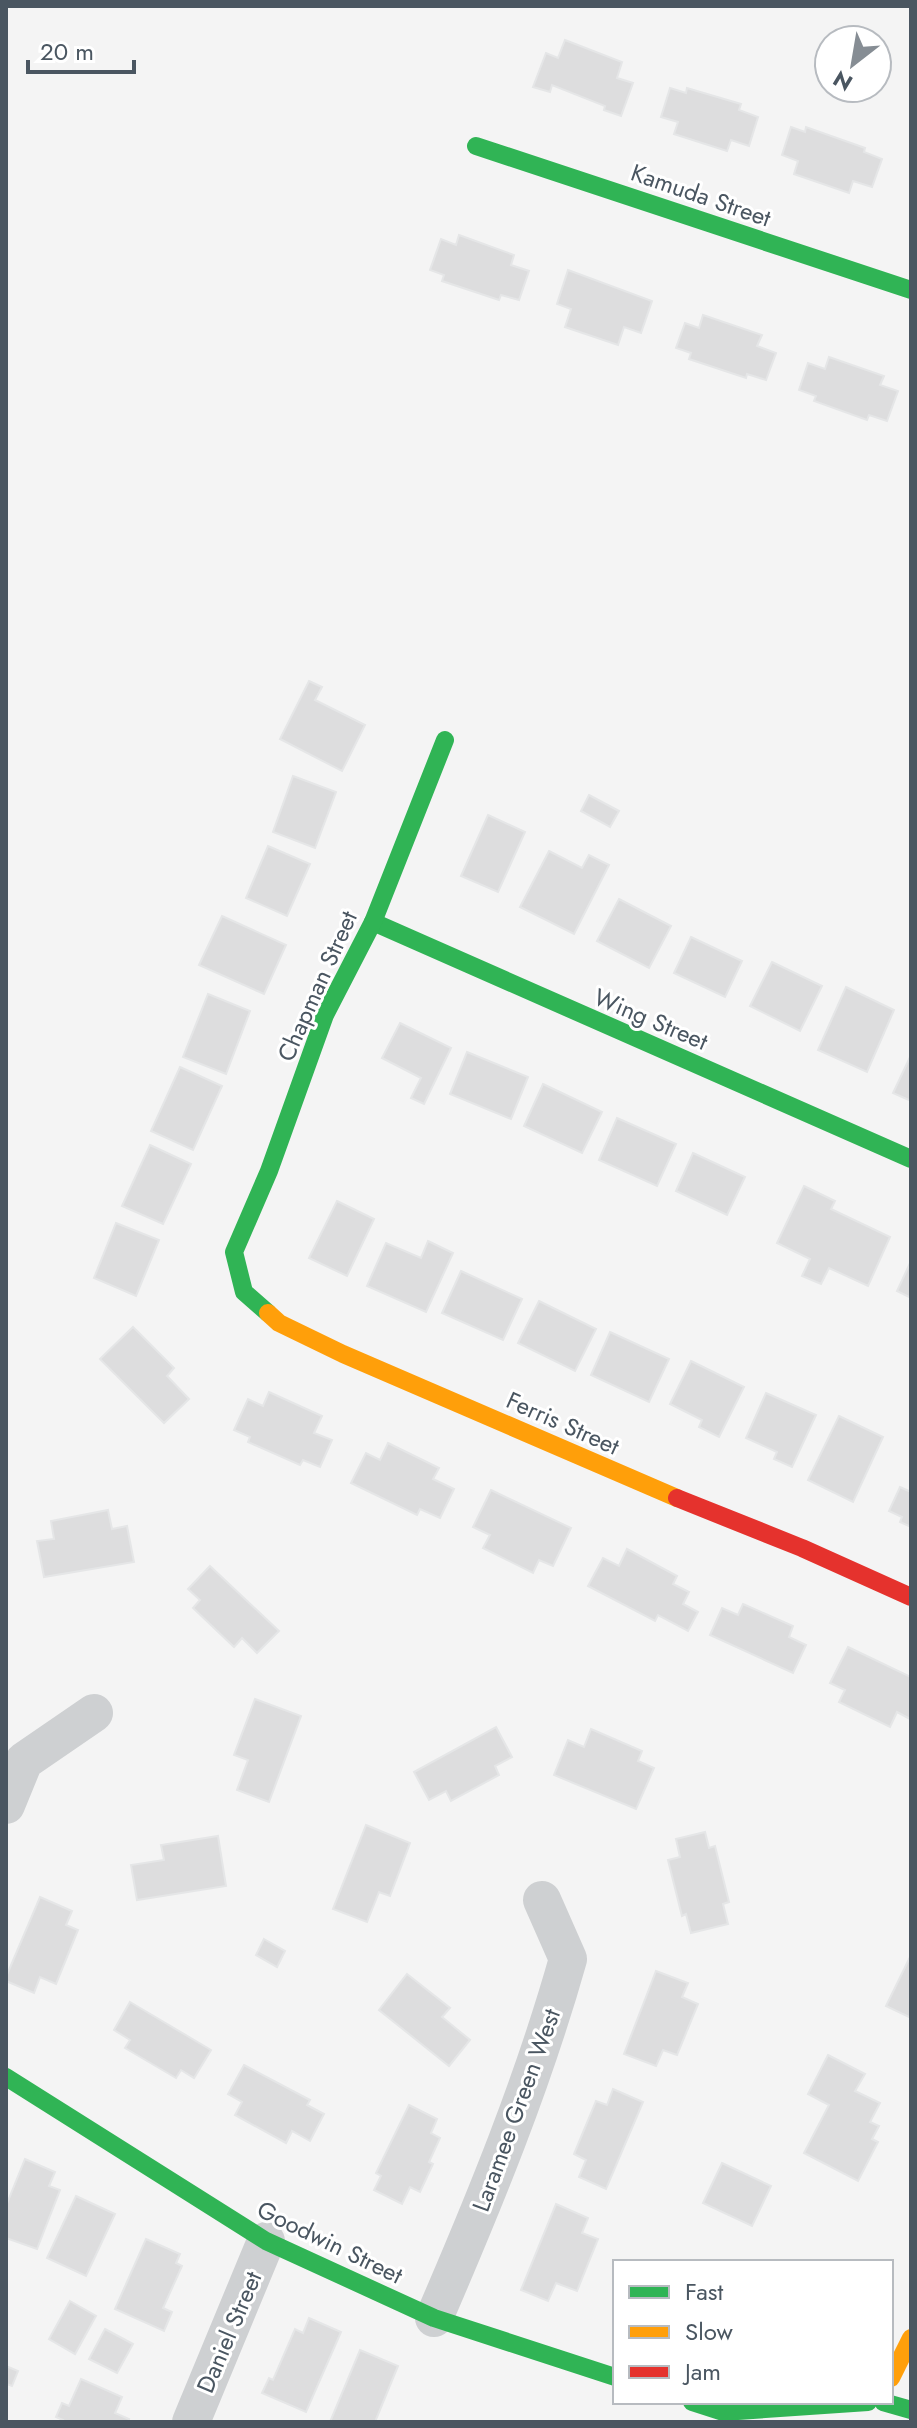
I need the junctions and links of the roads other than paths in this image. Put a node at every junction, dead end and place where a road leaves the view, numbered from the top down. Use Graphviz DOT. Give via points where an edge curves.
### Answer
graph roads {
  1 [pos="476,146"];
  2 [pos="911,290"];
  3 [pos="445,740"];
  4 [pos="373,922"];
  5 [pos="911,1159"];
  6 [pos="234,1252"];
  7 [pos="911,1597"];
  8 [pos="94,1713"];
  9 [pos="6,1805"];
  10 [pos="542,1900"];
  11 [pos="6,2077"];
  12 [pos="266,2241"];
  13 [pos="434,2318"];
  14 [pos="911,2338"];
  15 [pos="893,2374"];
  16 [pos="613,2376"];
  17 [pos="698,2404"];
  18 [pos="839,2404"];
  19 [pos="880,2404"];
  20 [pos="888,2404"];
  21 [pos="911,2410"];
  22 [pos="191,2422"];
  23 [pos="870,2422"];
  1 -- 2 [label="street, Kamuda Street"];
  3 -- 4 [label="street, Chapman Street"];
  4 -- 5 [label="street, Wing Street"];
  4 -- 6 [label="street, Chapman Street" via="325,1015"];
  6 -- 7 [label="street, Ferris Street" via="244,1292 279,1323 608,1470"];
  8 -- 9 [label="street" via="24,1761"];
  10 -- 13 [label="street, Laramee Green West" via="568,1959 546,2039 500,2163"];
  11 -- 12 [label="street, Goodwin Street"];
  12 -- 13 [label="street, Goodwin Street"];
  12 -- 22 [label="street, Daniel Street"];
  13 -- 16 [label="street, Goodwin Street"];
  14 -- 15 [label="street"];
  17 -- 18 [label="street" via="723,2412"];
  19 -- 23 [label="street"];
  20 -- 21 [label="street"];
}
